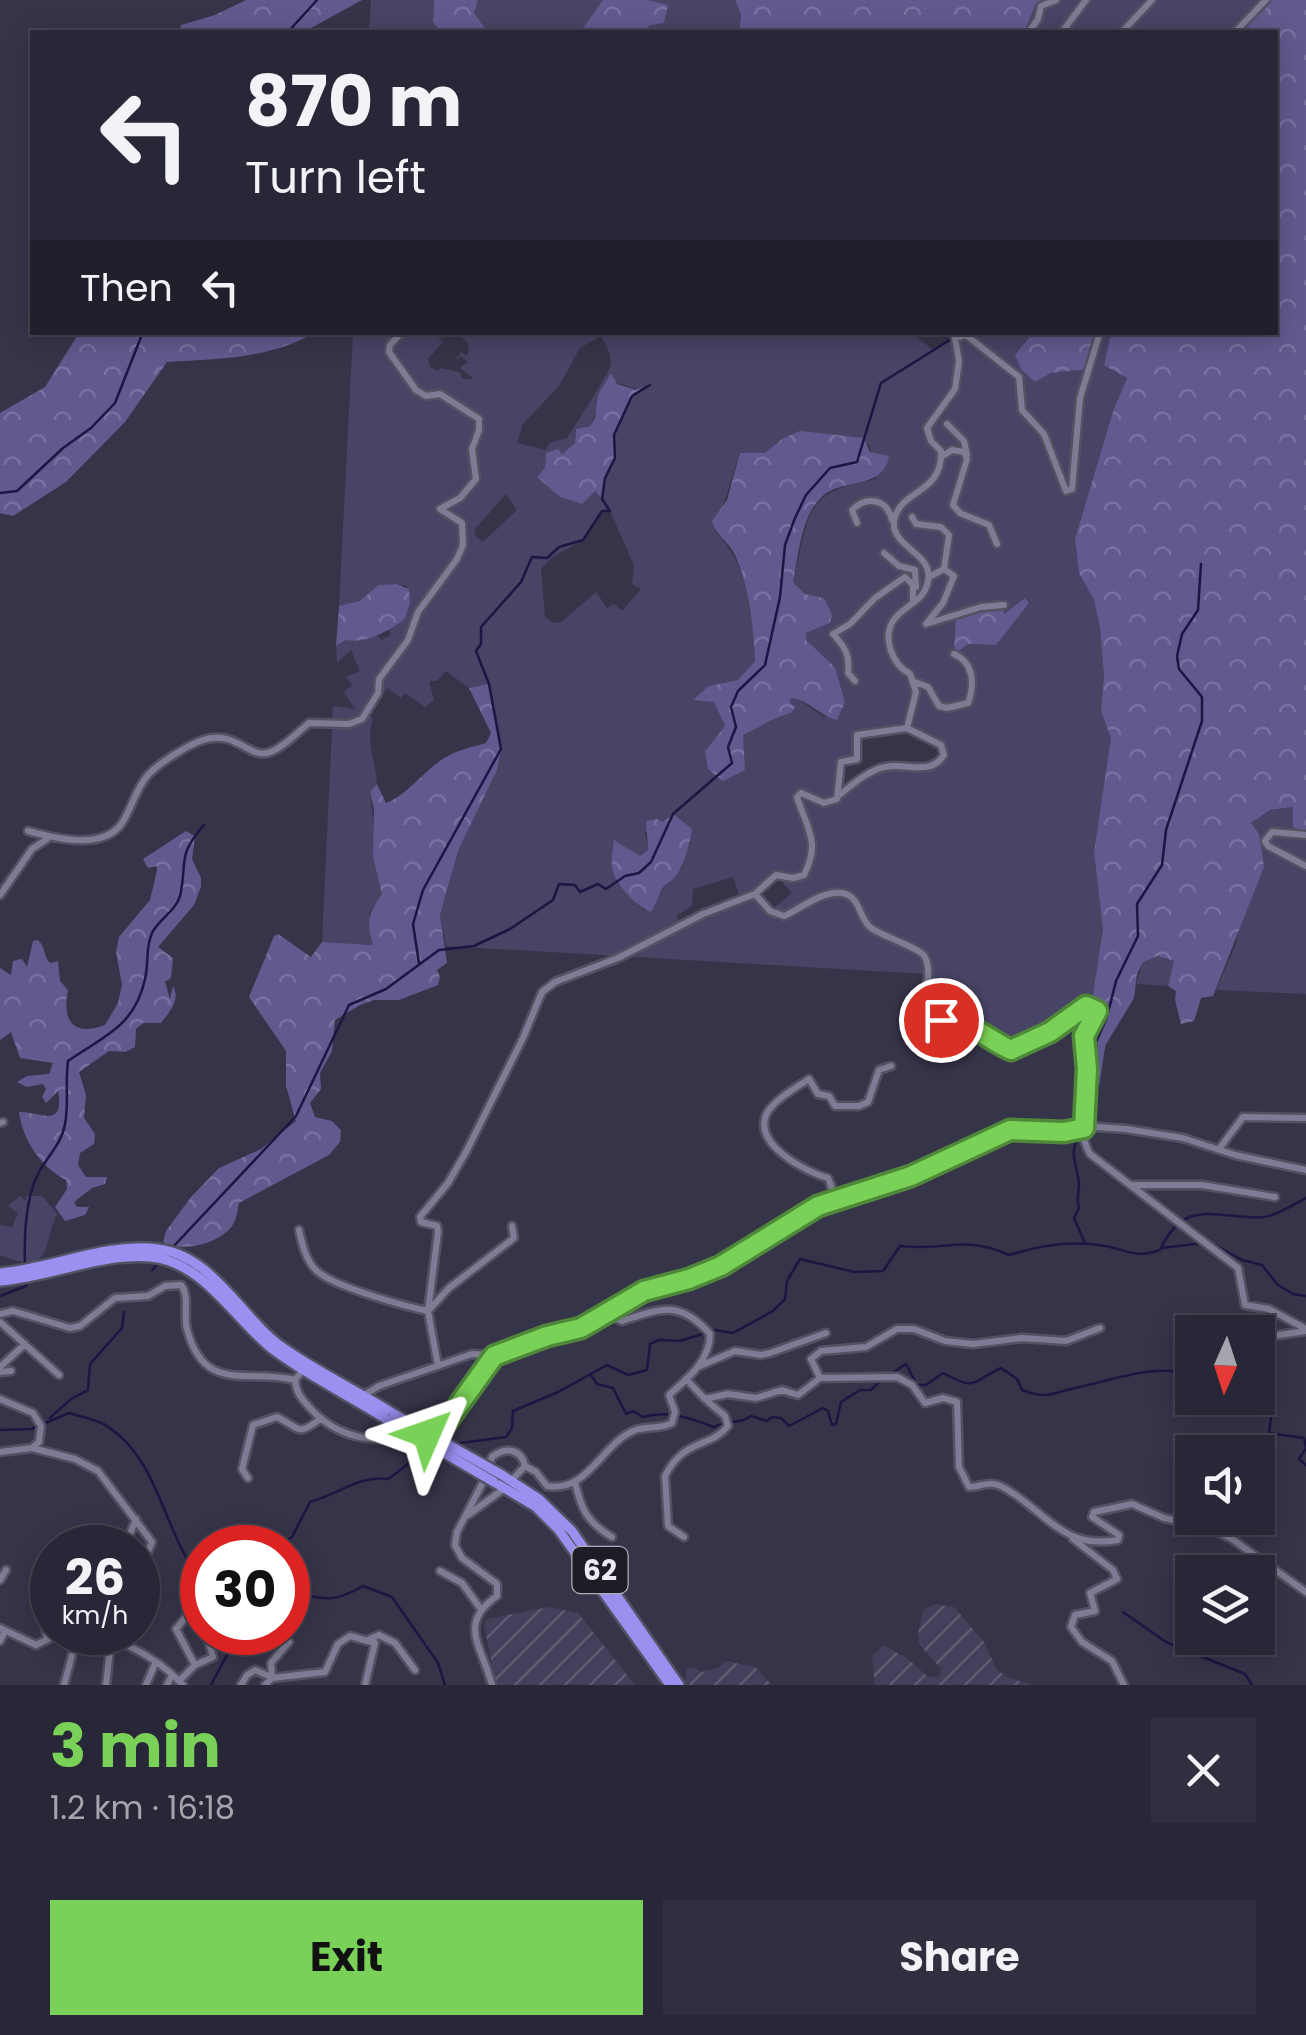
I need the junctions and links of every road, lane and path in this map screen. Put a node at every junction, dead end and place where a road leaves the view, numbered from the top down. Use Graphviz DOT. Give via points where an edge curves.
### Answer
graph roads {
  1 [pos="1056,0"];
  2 [pos="1086,0"];
  3 [pos="1152,0"];
  4 [pos="1266,0"];
  5 [pos="1030,30"];
  6 [pos="1064,30"];
  7 [pos="1124,30"];
  8 [pos="1236,30"];
  9 [pos="399,335"];
  10 [pos="963,335"];
  11 [pos="967,335"];
  12 [pos="1099,335"];
  13 [pos="948,424"];
  14 [pos="941,457"];
  15 [pos="967,458"];
  16 [pos="912,517"];
  17 [pos="858,523"];
  18 [pos="893,524"];
  19 [pos="996,544"];
  20 [pos="884,552"];
  21 [pos="944,568"];
  22 [pos="928,577"];
  23 [pos="913,604"];
  24 [pos="1004,605"];
  25 [pos="954,654"];
  26 [pos="912,678"];
  27 [pos="855,680"];
  28 [pos="907,728"];
  29 [pos="838,796"];
  30 [pos="28,831"];
  31 [pos="1306,835"];
  32 [pos="48,838"];
  33 [pos="1306,866"];
  34 [pos="755,894"];
  35 [pos="0,895"];
  36 [pos="892,1066"];
  37 [pos="1306,1118"];
  38 [pos="1084,1128"];
  39 [pos="1219,1149"];
  40 [pos="1306,1170"];
  41 [pos="1132,1184"];
  42 [pos="1276,1196"];
  43 [pos="838,1200"];
  44 [pos="512,1226"];
  45 [pos="298,1230"];
  46 [pos="191,1266"];
  47 [pos="0,1273"];
  48 [pos="16,1276"];
  49 [pos="0,1281"];
  50 [pos="428,1311"];
  51 [pos="0,1314"];
  52 [pos="606,1314"];
  53 [pos="0,1322"];
  54 [pos="1100,1328"];
  55 [pos="1306,1330"];
  56 [pos="826,1332"];
  57 [pos="1275,1335"];
  58 [pos="25,1344"];
  59 [pos="494,1356"];
  60 [pos="438,1366"];
  61 [pos="699,1366"];
  62 [pos="0,1370"];
  63 [pos="304,1370"];
  64 [pos="11,1371"];
  65 [pos="59,1374"];
  66 [pos="820,1378"];
  67 [pos="686,1379"];
  68 [pos="295,1380"];
  69 [pos="364,1395"];
  70 [pos="705,1399"];
  71 [pos="0,1400"];
  72 [pos="390,1416"];
  73 [pos="320,1419"];
  74 [pos="32,1448"];
  75 [pos="0,1452"];
  76 [pos="525,1466"];
  77 [pos="248,1478"];
  78 [pos="503,1481"];
  79 [pos="575,1482"];
  80 [pos="467,1516"];
  81 [pos="136,1518"];
  82 [pos="133,1525"];
  83 [pos="141,1525"];
  84 [pos="612,1537"];
  85 [pos="684,1537"];
  86 [pos="1070,1538"];
  87 [pos="6,1570"];
  88 [pos="440,1571"];
  89 [pos="0,1580"];
  90 [pos="1306,1592"];
  91 [pos="480,1608"];
  92 [pos="2,1630"];
  93 [pos="370,1640"];
  94 [pos="0,1642"];
  95 [pos="30,1642"];
  96 [pos="75,1655"];
  97 [pos="109,1655"];
  98 [pos="141,1655"];
  99 [pos="191,1655"];
  100 [pos="212,1655"];
  101 [pos="278,1655"];
  102 [pos="155,1664"];
  103 [pos="196,1664"];
  104 [pos="415,1670"];
  105 [pos="272,1678"];
  106 [pos="178,1680"];
  107 [pos="64,1685"];
  108 [pos="106,1685"];
  109 [pos="146,1685"];
  110 [pos="167,1685"];
  111 [pos="241,1685"];
  112 [pos="265,1685"];
  113 [pos="364,1685"];
  114 [pos="492,1685"];
  115 [pos="670,1685"];
  116 [pos="680,1685"];
  117 [pos="1124,1685"];
  1 -- 5 [label="street" via="1041,6"];
  2 -- 6 [label="street"];
  3 -- 7 [label="street"];
  4 -- 8 [label="street"];
  9 -- 32 [label="street" via="389,352 416,390 440,394 478,419 476,479 440,509 462,523 461,551 379,678 369,709 349,724 309,723 264,754 225,736 193,744 149,774 113,832"];
  10 -- 14 [label="street" via="954,338 955,390 927,428"];
  11 -- 12 [label="street" via="1020,377 1022,410 1044,434 1066,491 1072,488 1080,398"];
  13 -- 15 [label="street" via="966,445"];
  14 -- 15 [label="street" via="959,449"];
  14 -- 18 [label="street" via="939,472 896,511"];
  15 -- 19 [label="street" via="952,505 990,525"];
  16 -- 21 [label="street" via="949,535"];
  17 -- 18 [label="street" via="852,510 880,501"];
  18 -- 22 [label="street" via="928,566"];
  20 -- 23 [label="street" via="915,570"];
  21 -- 22 [label="street"];
  21 -- 24 [label="street" via="954,576 952,586 926,624"];
  22 -- 23 [label="street"];
  23 -- 26 [label="street" via="894,618 890,631 891,654"];
  23 -- 27 [label="street" via="913,584 905,577 833,634 846,648"];
  25 -- 26 [label="street" via="972,676 964,706 939,706 928,687"];
  26 -- 28 [label="street" via="916,692"];
  28 -- 29 [label="street" via="858,735 858,759 840,766"];
  28 -- 29 [label="street" via="942,745 941,760 926,768 883,767"];
  29 -- 34 [label="street" via="824,803 798,793 814,841 808,867 799,877 776,874"];
  30 -- 32 [label="street"];
  31 -- 33 [label="street" via="1272,832 1265,841"];
  32 -- 35 [label="street" via="32,849"];
  34 -- 38 [label="street" via="784,916 832,894 848,895 870,928 923,952 923,1019 934,1023 950,1016 1011,1050 1092,1007 1097,1011 1084,1036"];
  34 -- 50 [label="street" via="542,992 466,1152 420,1217 438,1226"];
  36 -- 43 [label="street" via="879,1070 864,1106 836,1106 809,1079 766,1114 765,1130 778,1150 828,1178"];
  37 -- 39 [label="street" via="1246,1116"];
  38 -- 39 [label="street" via="1126,1129"];
  38 -- 41 [label="street" via="1090,1154"];
  38 -- 43 [label="street" via="1010,1130 928,1170"];
  39 -- 40 [label="street"];
  41 -- 42 [label="street"];
  41 -- 55 [label="street" via="1238,1268 1246,1305"];
  43 -- 52 [label="street" via="721,1266 644,1291"];
  44 -- 50 [label="street" via="514,1238"];
  45 -- 50 [label="street" via="317,1272"];
  46 -- 48 [label="highway, 62" via="176,1254 110,1251"];
  46 -- 63 [label="highway, 62" via="252,1333"];
  46 -- 69 [label="highway, 62" via="212,1277 278,1344"];
  47 -- 48 [label="highway, 62"];
  48 -- 49 [label="highway, 62"];
  50 -- 60 [label="street"];
  51 -- 68 [label="street" via="14,1310 70,1328 116,1298 148,1296 173,1283 185,1290 187,1328 207,1366 234,1377"];
  52 -- 59 [label="street"];
  52 -- 61 [label="street" via="622,1321 662,1308 695,1319 710,1334"];
  53 -- 58 [label="street"];
  54 -- 66 [label="street" via="1066,1342 973,1344 946,1342 914,1328 897,1330 866,1347 821,1350 811,1359"];
  55 -- 57 [label="street"];
  56 -- 61 [label="street" via="770,1353 736,1351"];
  58 -- 62 [label="street"];
  58 -- 65 [label="street"];
  59 -- 60 [label="street" via="472,1354"];
  59 -- 73 [label="street" via="443,1427 427,1434 390,1440 350,1436"];
  60 -- 69 [label="street"];
  61 -- 67 [label="street"];
  62 -- 64 [label="street"];
  63 -- 68 [label="street"];
  63 -- 72 [label="highway, 62"];
  66 -- 70 [label="street" via="798,1394"];
  66 -- 86 [label="street" via="897,1377 925,1402 957,1402 959,1467 969,1487 1006,1488"];
  67 -- 70 [label="street"];
  67 -- 79 [label="street" via="669,1395 672,1423 634,1430"];
  68 -- 73 [label="street" via="298,1394"];
  69 -- 72 [label="highway, 62"];
  70 -- 85 [label="street" via="728,1426 686,1448 665,1476 668,1526"];
  71 -- 74 [label="street" via="33,1413 41,1426"];
  72 -- 78 [label="highway, 62, bridge"];
  73 -- 77 [label="street" via="306,1431 277,1417 253,1424 242,1469"];
  74 -- 75 [label="street"];
  74 -- 81 [label="street" via="91,1466"];
  76 -- 78 [label="street"];
  76 -- 79 [label="street" via="547,1486"];
  76 -- 80 [label="street" via="516,1451 492,1456"];
  78 -- 80 [label="street"];
  78 -- 115 [label="highway, 62" via="558,1529"];
  78 -- 116 [label="highway, 62" via="540,1498 572,1531"];
  79 -- 84 [label="street" via="581,1510"];
  80 -- 91 [label="street" via="455,1538 457,1552 498,1584 497,1596"];
  81 -- 82 [label="street"];
  81 -- 83 [label="street"];
  86 -- 90 [label="street" via="1114,1542 1119,1536 1095,1521 1094,1512 1132,1504 1218,1531"];
  86 -- 117 [label="street" via="1114,1570 1117,1580 1090,1593 1095,1611 1075,1615 1071,1627 1112,1661"];
  87 -- 89 [label="street"];
  88 -- 91 [label="street" via="462,1583"];
  91 -- 114 [label="street" via="476,1635"];
  92 -- 94 [label="street"];
  92 -- 95 [label="street"];
  93 -- 104 [label="street" via="379,1635 394,1643"];
  93 -- 105 [label="street" via="350,1636 338,1644 325,1672"];
  93 -- 113 [label="street" via="376,1648"];
  96 -- 107 [label="street"];
  97 -- 108 [label="street"];
  98 -- 102 [label="street"];
  99 -- 103 [label="street"];
  100 -- 103 [label="street"];
  101 -- 105 [label="street"];
  102 -- 106 [label="street"];
  102 -- 109 [label="street"];
  103 -- 106 [label="street"];
  105 -- 111 [label="street" via="255,1670"];
  105 -- 112 [label="street"];
  106 -- 110 [label="street"];
}
